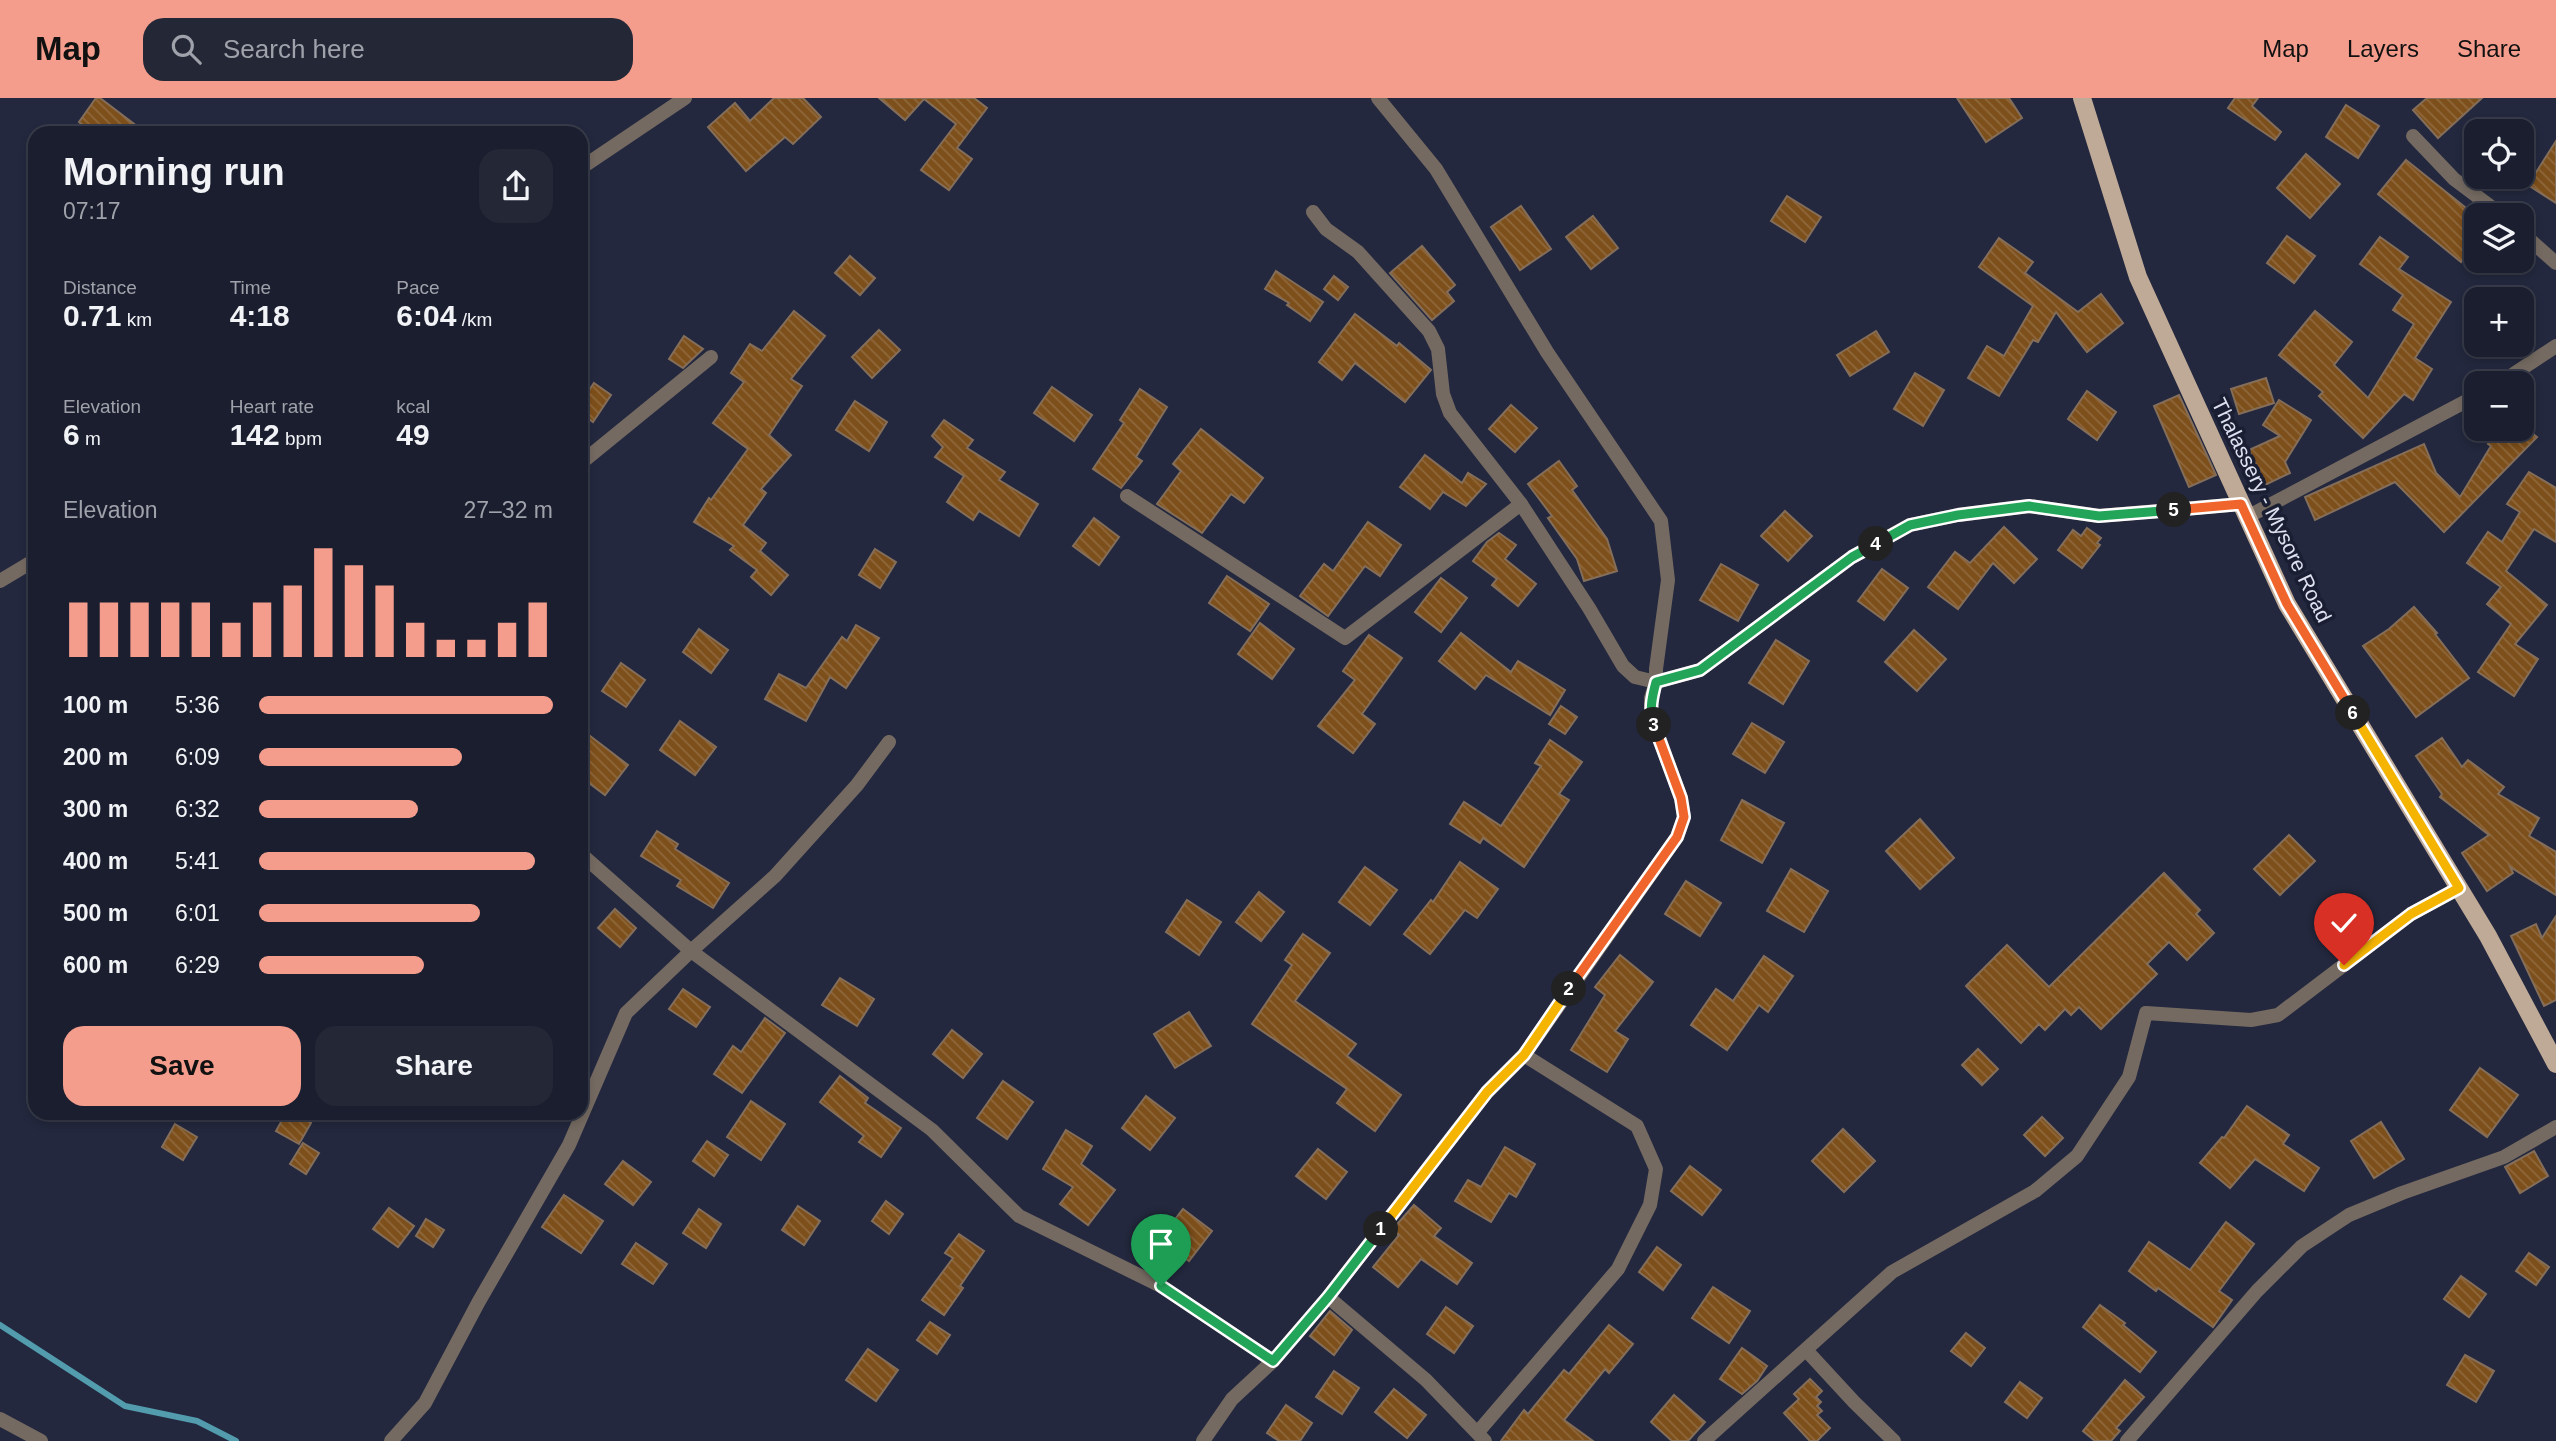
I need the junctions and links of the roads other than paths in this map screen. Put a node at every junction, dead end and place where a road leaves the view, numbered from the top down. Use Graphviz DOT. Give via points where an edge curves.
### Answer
graph roads {
  1 [pos="685,98"];
  2 [pos="1378,98"];
  3 [pos="2082,98"];
  4 [pos="2413,136"];
  5 [pos="588,163"];
  6 [pos="2486,203"];
  7 [pos="1313,212"];
  8 [pos="2534,244"];
  9 [pos="2556,263"];
  10 [pos="2556,346"];
  11 [pos="711,356"];
  12 [pos="2518,371"];
  13 [pos="2464,402"];
  14 [pos="588,457"];
  15 [pos="1127,496"];
  16 [pos="1521,504"];
  17 [pos="2244,511"];
  18 [pos="28,564"];
  19 [pos="0,581"];
  20 [pos="1656,682"];
  21 [pos="889,742"];
  22 [pos="588,860"];
  23 [pos="2459,888"];
  24 [pos="691,951"];
  25 [pos="1524,1055"];
  26 [pos="2556,1063"];
  27 [pos="588,1101"];
  28 [pos="580,1120"];
  29 [pos="2556,1126"];
  30 [pos="1328,1297"];
  31 [pos="1806,1349"];
  32 [pos="1273,1361"];
  33 [pos="0,1419"];
  34 [pos="1482,1437"];
  35 [pos="41,1441"];
  36 [pos="391,1441"];
  37 [pos="1203,1441"];
  38 [pos="1704,1441"];
  39 [pos="1894,1441"];
  40 [pos="2127,1441"];
  1 -- 5 [label="street"];
  2 -- 20 [label="street" via="1436,169 1547,352 1661,521 1668,580"];
  3 -- 17 [label="main road, Thalassery - Mysore Road" via="2138,277"];
  4 -- 6 [label="street" via="2454,179"];
  7 -- 16 [label="street" via="1326,229 1358,252 1429,331 1438,349 1450,413"];
  8 -- 9 [label="street"];
  10 -- 12 [label="street"];
  11 -- 14 [label="street"];
  13 -- 17 [label="street"];
  15 -- 16 [label="street" via="1345,638"];
  16 -- 20 [label="street" via="1623,666 1635,677"];
  17 -- 20 [label="street" via="2099,516 2029,506 1910,525 1852,557 1700,670"];
  17 -- 23 [label="main road, Thalassery - Mysore Road" via="2287,604"];
  18 -- 19 [label="street"];
  20 -- 25 [label="street" via="1651,716 1681,798 1681,827"];
  21 -- 24 [label="street" via="775,876"];
  22 -- 24 [label="street"];
  23 -- 26 [label="main road, Thalassery - Mysore Road"];
  23 -- 31 [label="street" via="2411,914 2278,1015 2251,1020 2146,1013 2129,1077 2077,1156 2035,1191 1892,1272"];
  24 -- 27 [label="street" via="626,1013"];
  24 -- 32 [label="street" via="932,1130 1019,1216 1161,1286"];
  25 -- 30 [label="street" via="1487,1092"];
  25 -- 34 [label="street" via="1637,1126 1656,1169 1650,1205 1618,1269"];
  28 -- 36 [label="street" via="425,1403"];
  29 -- 40 [label="street" via="2504,1157 2349,1215 2302,1246"];
  30 -- 32 [label="street"];
  30 -- 34 [label="street" via="1426,1380"];
  31 -- 38 [label="street"];
  31 -- 39 [label="street"];
  32 -- 37 [label="street" via="1231,1398"];
  33 -- 35 [label="street"];
}
